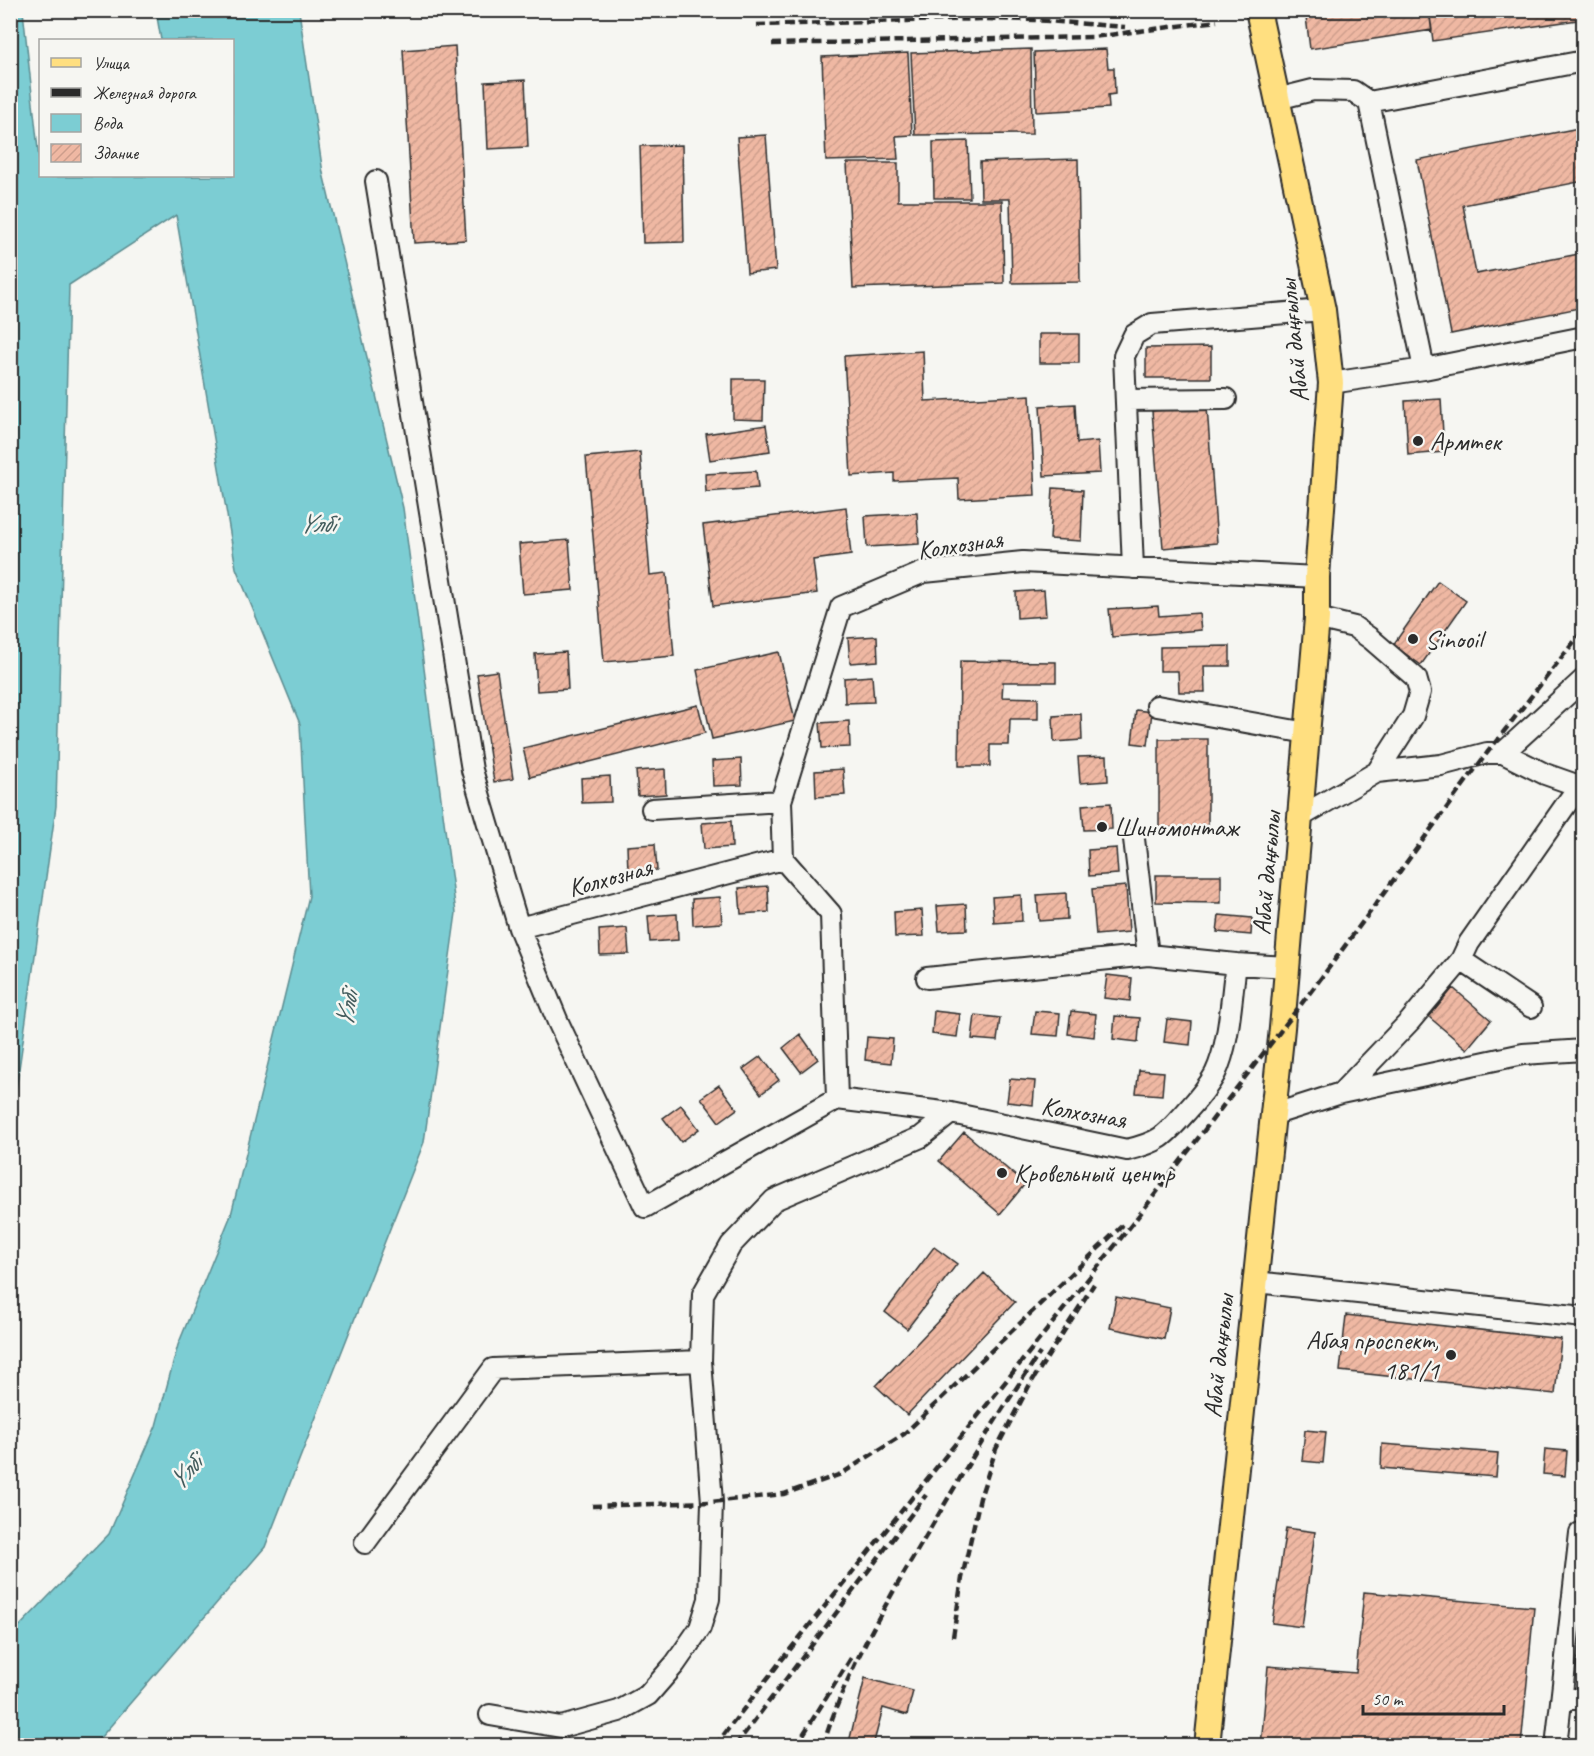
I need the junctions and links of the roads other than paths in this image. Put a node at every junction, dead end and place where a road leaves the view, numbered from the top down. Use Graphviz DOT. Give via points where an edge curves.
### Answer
graph roads {
  1 [pos="1258,10"];
  2 [pos="1584,61"];
  3 [pos="1277,99"];
  4 [pos="1369,102"];
  5 [pos="376,181"];
  6 [pos="1323,310"];
  7 [pos="1584,337"];
  8 [pos="1424,369"];
  9 [pos="1331,383"];
  10 [pos="1226,399"];
  11 [pos="1126,400"];
  12 [pos="1132,568"];
  13 [pos="1317,577"];
  14 [pos="1317,618"];
  15 [pos="1584,679"];
  16 [pos="1157,706"];
  17 [pos="1307,733"];
  18 [pos="1503,753"];
  19 [pos="1377,772"];
  20 [pos="1581,786"];
  21 [pos="781,801"];
  22 [pos="652,808"];
  23 [pos="1300,818"];
  24 [pos="1134,839"];
  25 [pos="783,859"];
  26 [pos="519,928"];
  27 [pos="1148,955"];
  28 [pos="1461,960"];
  29 [pos="1236,964"];
  30 [pos="1287,967"];
  31 [pos="927,978"];
  32 [pos="1532,1007"];
  33 [pos="1584,1050"];
  34 [pos="1341,1093"];
  35 [pos="837,1098"];
  36 [pos="951,1113"];
  37 [pos="1272,1115"];
  38 [pos="1255,1282"];
  39 [pos="1584,1317"];
  40 [pos="701,1361"];
  41 [pos="1580,1533"];
  42 [pos="365,1543"];
  43 [pos="1562,1697"];
  44 [pos="1584,1700"];
  45 [pos="490,1715"];
  46 [pos="1207,1746"];
  47 [pos="1556,1746"];
  1 -- 3 [label="main road, Абай даңғылы"];
  2 -- 4 [label="street"];
  3 -- 4 [label="street" via="1313,90 1353,91"];
  3 -- 6 [label="main road, Абай даңғылы"];
  4 -- 8 [label="street"];
  5 -- 26 [label="street" via="472,770"];
  6 -- 9 [label="main road, Абай даңғылы"];
  6 -- 11 [label="street" via="1152,324 1134,335 1124,356"];
  7 -- 8 [label="street"];
  8 -- 9 [label="street"];
  9 -- 13 [label="main road, Абай даңғылы"];
  10 -- 11 [label="street"];
  11 -- 12 [label="street"];
  12 -- 13 [label="street, Колхозная"];
  12 -- 21 [label="street, Колхозная" via="1023,562 924,572 841,607"];
  13 -- 14 [label="main road, Абай даңғылы"];
  14 -- 17 [label="main road, Абай даңғылы"];
  14 -- 19 [label="street" via="1354,627 1416,678 1420,692 1413,716"];
  15 -- 18 [label="street"];
  16 -- 17 [label="street"];
  17 -- 23 [label="main road, Абай даңғылы"];
  18 -- 19 [label="street"];
  18 -- 20 [label="street"];
  19 -- 23 [label="street"];
  20 -- 28 [label="street" via="1469,943"];
  21 -- 22 [label="street"];
  21 -- 25 [label="street, Колхозная"];
  23 -- 30 [label="main road, Абай даңғылы"];
  24 -- 27 [label="street"];
  25 -- 26 [label="street, Колхозная"];
  25 -- 35 [label="street" via="831,914"];
  26 -- 35 [label="street" via="558,1022 645,1207"];
  27 -- 29 [label="street"];
  27 -- 31 [label="street"];
  28 -- 32 [label="street"];
  28 -- 34 [label="street"];
  29 -- 30 [label="street"];
  29 -- 36 [label="street, Колхозная" via="1225,1042 1215,1073 1169,1131 1152,1144 1126,1150"];
  30 -- 37 [label="main road, Абай даңғылы"];
  33 -- 34 [label="street" via="1523,1054"];
  34 -- 37 [label="street"];
  35 -- 36 [label="street, Колхозная"];
  36 -- 40 [label="street" via="921,1137 774,1200 731,1245 703,1294"];
  37 -- 38 [label="main road, Абай даңғылы"];
  38 -- 39 [label="street"];
  38 -- 46 [label="main road, Абай даңғылы"];
  40 -- 42 [label="street" via="493,1369"];
  40 -- 45 [label="street" via="712,1502 709,1599 700,1628 648,1695 619,1711 561,1727"];
  41 -- 43 [label="street"];
  43 -- 44 [label="street"];
  43 -- 47 [label="street"];
}
